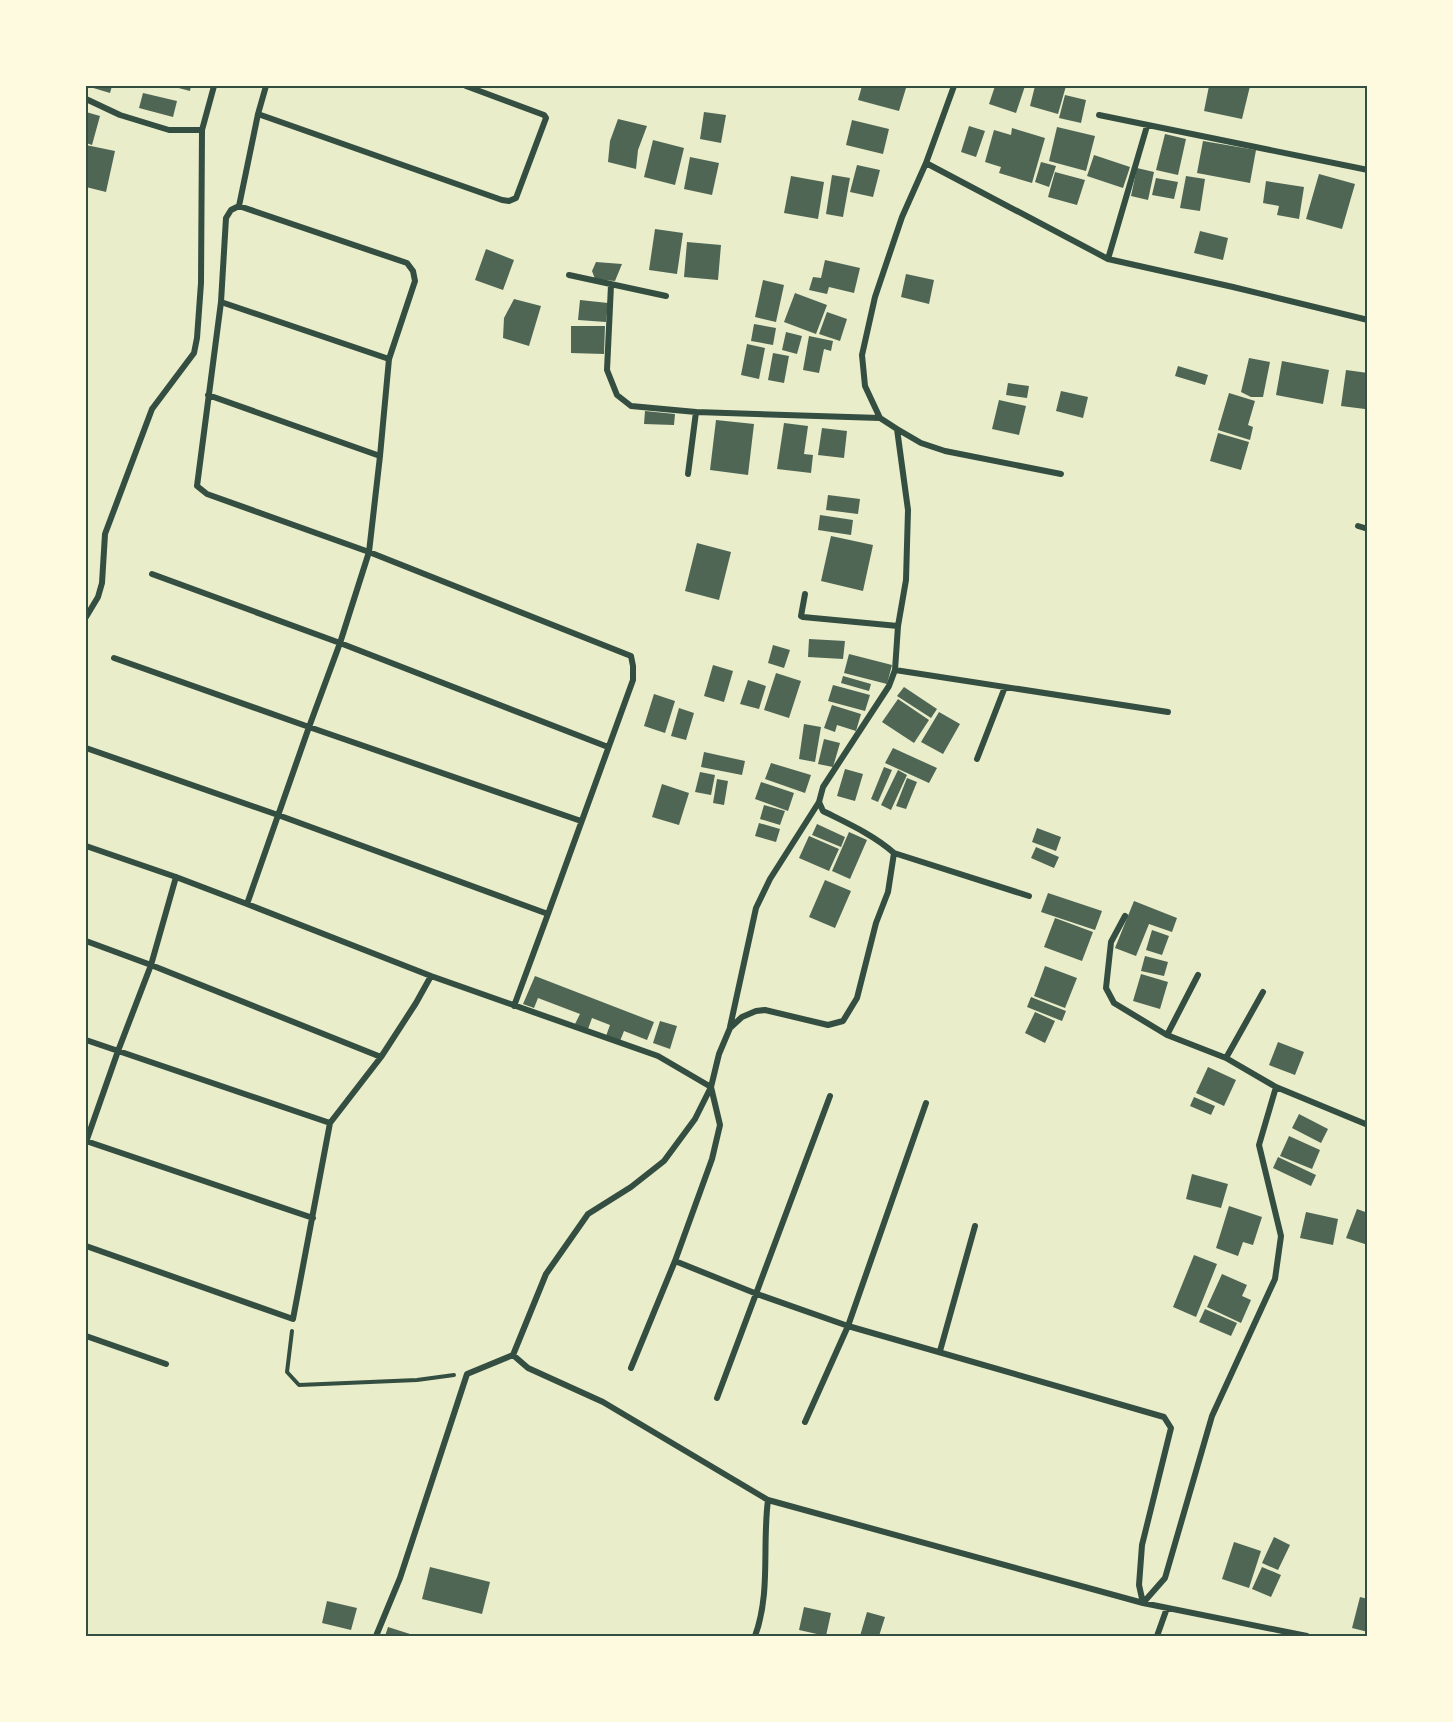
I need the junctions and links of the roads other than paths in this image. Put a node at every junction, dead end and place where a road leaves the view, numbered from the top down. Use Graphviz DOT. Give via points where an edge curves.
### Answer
graph roads {
  1 [pos="214,86"];
  2 [pos="266,86"];
  3 [pos="466,86"];
  4 [pos="954,86"];
  5 [pos="86,99"];
  6 [pos="258,114"];
  7 [pos="1099,115"];
  8 [pos="1147,126"];
  9 [pos="202,130"];
  10 [pos="926,163"];
  11 [pos="1368,170"];
  12 [pos="239,206"];
  13 [pos="1108,259"];
  14 [pos="569,275"];
  15 [pos="611,285"];
  16 [pos="666,296"];
  17 [pos="221,302"];
  18 [pos="1368,320"];
  19 [pos="389,359"];
  20 [pos="208,395"];
  21 [pos="696,412"];
  22 [pos="880,418"];
  23 [pos="897,429"];
  24 [pos="380,456"];
  25 [pos="688,474"];
  26 [pos="1061,474"];
  27 [pos="1358,526"];
  28 [pos="1368,529"];
  29 [pos="369,552"];
  30 [pos="152,574"];
  31 [pos="805,594"];
  32 [pos="86,617"];
  33 [pos="898,626"];
  34 [pos="340,643"];
  35 [pos="114,658"];
  36 [pos="896,670"];
  37 [pos="1005,687"];
  38 [pos="1168,712"];
  39 [pos="309,727"];
  40 [pos="608,747"];
  41 [pos="86,748"];
  42 [pos="977,759"];
  43 [pos="819,802"];
  44 [pos="278,815"];
  45 [pos="581,821"];
  46 [pos="86,846"];
  47 [pos="894,853"];
  48 [pos="177,877"];
  49 [pos="1029,896"];
  50 [pos="247,904"];
  51 [pos="548,914"];
  52 [pos="1125,916"];
  53 [pos="86,941"];
  54 [pos="151,964"];
  55 [pos="1198,975"];
  56 [pos="431,976"];
  57 [pos="1263,992"];
  58 [pos="514,1006"];
  59 [pos="730,1029"];
  60 [pos="1167,1035"];
  61 [pos="86,1040"];
  62 [pos="118,1051"];
  63 [pos="381,1057"];
  64 [pos="1226,1058"];
  65 [pos="711,1087"];
  66 [pos="1276,1087"];
  67 [pos="830,1096"];
  68 [pos="926,1103"];
  69 [pos="330,1123"];
  70 [pos="1368,1125"];
  71 [pos="86,1142"];
  72 [pos="313,1218"];
  73 [pos="975,1226"];
  74 [pos="86,1246"];
  75 [pos="675,1260"];
  76 [pos="757,1294"];
  77 [pos="848,1326"];
  78 [pos="86,1336"];
  79 [pos="940,1351"];
  80 [pos="513,1355"];
  81 [pos="166,1364"];
  82 [pos="631,1368"];
  83 [pos="717,1398"];
  84 [pos="805,1422"];
  85 [pos="768,1500"];
  86 [pos="1143,1603"];
  87 [pos="1167,1608"];
  88 [pos="376,1636"];
  89 [pos="756,1636"];
  90 [pos="1156,1636"];
  91 [pos="1307,1636"];
  1 -- 9 [label="street"];
  2 -- 6 [label="street"];
  3 -- 6 [label="street" via="546,118 516,198 509,201"];
  4 -- 10 [label="street"];
  5 -- 9 [label="street" via="120,115 169,130"];
  6 -- 12 [label="street"];
  7 -- 8 [label="street"];
  8 -- 11 [label="street"];
  8 -- 13 [label="street"];
  9 -- 32 [label="street" via="201,283 194,353 152,409 105,534 102,583"];
  10 -- 13 [label="street"];
  10 -- 22 [label="street" via="902,217 875,297 861,355 865,386"];
  12 -- 17 [label="street" via="226,218"];
  12 -- 19 [label="street" via="407,263 415,281"];
  13 -- 18 [label="street"];
  14 -- 15 [label="street"];
  15 -- 16 [label="street"];
  15 -- 21 [label="street" via="607,370 617,395 631,406"];
  17 -- 19 [label="street"];
  17 -- 20 [label="street"];
  19 -- 24 [label="street"];
  20 -- 24 [label="street"];
  20 -- 29 [label="street" via="197,486 207,494"];
  21 -- 22 [label="street"];
  21 -- 25 [label="street"];
  22 -- 23 [label="street"];
  23 -- 26 [label="street" via="945,451"];
  23 -- 33 [label="street" via="908,510 906,580"];
  24 -- 29 [label="street"];
  27 -- 28 [label="street"];
  29 -- 34 [label="street"];
  29 -- 40 [label="street" via="631,656 633,680"];
  30 -- 34 [label="street"];
  31 -- 33 [label="street" via="803,617"];
  33 -- 36 [label="street"];
  34 -- 39 [label="street"];
  34 -- 40 [label="street"];
  35 -- 39 [label="street"];
  36 -- 37 [label="street"];
  36 -- 43 [label="street" via="890,686 823,788"];
  37 -- 38 [label="street"];
  37 -- 42 [label="street"];
  39 -- 44 [label="street"];
  39 -- 45 [label="street"];
  40 -- 45 [label="street"];
  41 -- 44 [label="street"];
  43 -- 47 [label="street" via="823,812"];
  43 -- 59 [label="street" via="756,908"];
  44 -- 50 [label="street"];
  44 -- 51 [label="street"];
  45 -- 51 [label="street"];
  46 -- 48 [label="street"];
  47 -- 49 [label="street"];
  47 -- 59 [label="street" via="888,892 856,998 843,1022 828,1026 765,1010 742,1017"];
  48 -- 50 [label="street"];
  48 -- 54 [label="street"];
  50 -- 56 [label="street"];
  51 -- 58 [label="street"];
  52 -- 60 [label="street" via="1111,942 1106,988 1114,1003"];
  53 -- 54 [label="street"];
  54 -- 62 [label="street"];
  54 -- 63 [label="street"];
  55 -- 60 [label="street"];
  56 -- 58 [label="street"];
  56 -- 63 [label="street"];
  57 -- 64 [label="street"];
  58 -- 65 [label="street" via="658,1056"];
  59 -- 65 [label="street"];
  60 -- 64 [label="street"];
  61 -- 62 [label="street"];
  62 -- 69 [label="street"];
  62 -- 71 [label="street"];
  63 -- 69 [label="street"];
  64 -- 66 [label="street"];
  65 -- 75 [label="street" via="720,1125 712,1159"];
  65 -- 80 [label="street" via="695,1119 664,1161 588,1214 546,1274"];
  66 -- 70 [label="street"];
  66 -- 86 [label="street" via="1259,1145 1281,1236 1275,1280 1212,1416 1165,1578"];
  67 -- 76 [label="street"];
  68 -- 77 [label="street"];
  69 -- 72 [label="street"];
  71 -- 72 [label="street"];
  72 -- 74 [label="street" via="293,1319"];
  73 -- 79 [label="street"];
  75 -- 76 [label="street"];
  75 -- 82 [label="street"];
  76 -- 77 [label="street"];
  76 -- 83 [label="street"];
  77 -- 79 [label="street"];
  77 -- 84 [label="street"];
  78 -- 81 [label="street"];
  79 -- 86 [label="street" via="1164,1417 1171,1428 1142,1545 1139,1585"];
  80 -- 85 [label="street" via="528,1368 603,1402"];
  80 -- 88 [label="street" via="466,1374 400,1578"];
  85 -- 86 [label="street"];
  85 -- 89 [label="street" via="765,1597"];
  86 -- 87 [label="street"];
  87 -- 90 [label="street"];
  87 -- 91 [label="street"];
}
